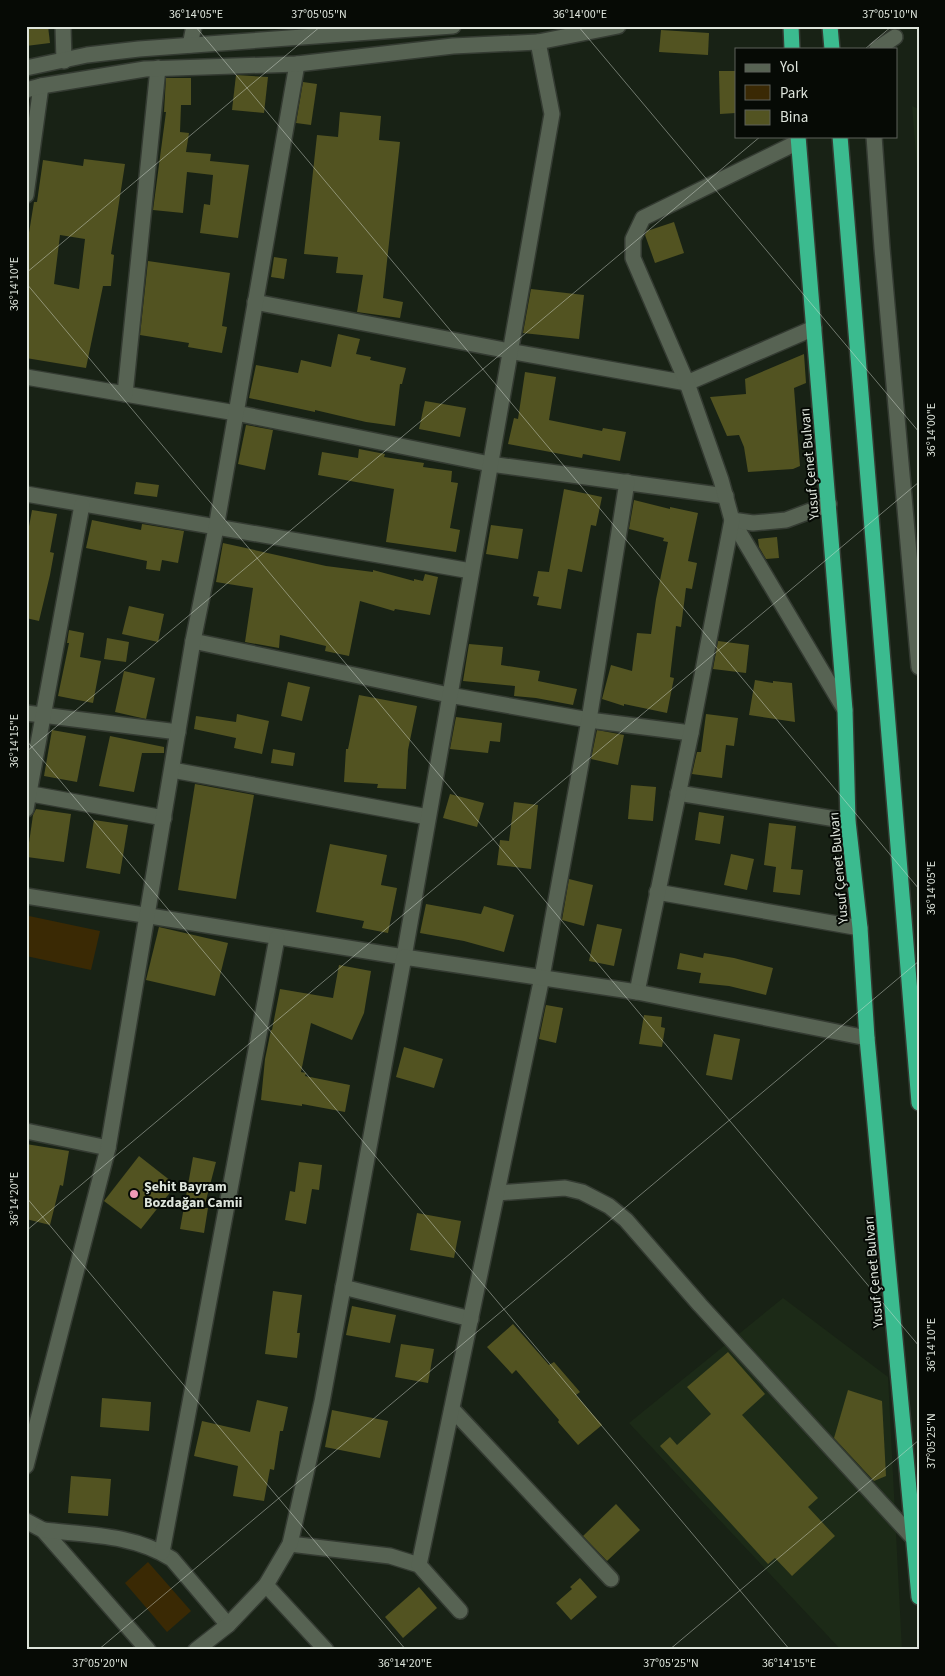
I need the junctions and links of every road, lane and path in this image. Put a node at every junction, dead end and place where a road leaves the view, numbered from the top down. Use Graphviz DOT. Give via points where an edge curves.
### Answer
graph roads {
  1 [pos="63,26"];
  2 [pos="194,26"];
  3 [pos="453,26"];
  4 [pos="618,26"];
  5 [pos="791,26"];
  6 [pos="830,26"];
  7 [pos="896,37"];
  8 [pos="538,42"];
  9 [pos="190,45"];
  10 [pos="792,48"];
  11 [pos="832,48"];
  12 [pos="879,48"];
  13 [pos="64,61"];
  14 [pos="297,64"];
  15 [pos="26,68"];
  16 [pos="158,68"];
  17 [pos="42,86"];
  18 [pos="26,90"];
  19 [pos="840,138"];
  20 [pos="874,138"];
  21 [pos="798,139"];
  22 [pos="26,196"];
  23 [pos="256,302"];
  24 [pos="814,328"];
  25 [pos="509,351"];
  26 [pos="26,377"];
  27 [pos="687,383"];
  28 [pos="125,394"];
  29 [pos="236,413"];
  30 [pos="490,464"];
  31 [pos="627,482"];
  32 [pos="26,494"];
  33 [pos="726,496"];
  34 [pos="829,504"];
  35 [pos="82,505"];
  36 [pos="732,520"];
  37 [pos="216,528"];
  38 [pos="471,571"];
  39 [pos="193,641"];
  40 [pos="919,667"];
  41 [pos="450,695"];
  42 [pos="845,710"];
  43 [pos="26,713"];
  44 [pos="42,716"];
  45 [pos="590,720"];
  46 [pos="178,732"];
  47 [pos="691,733"];
  48 [pos="172,770"];
  49 [pos="28,793"];
  50 [pos="678,793"];
  51 [pos="26,809"];
  52 [pos="428,817"];
  53 [pos="164,818"];
  54 [pos="848,821"];
  55 [pos="657,892"];
  56 [pos="26,896"];
  57 [pos="148,917"];
  58 [pos="860,928"];
  59 [pos="277,938"];
  60 [pos="404,957"];
  61 [pos="542,977"];
  62 [pos="637,992"];
  63 [pos="867,1038"];
  64 [pos="919,1103"];
  65 [pos="26,1132"];
  66 [pos="108,1148"];
  67 [pos="497,1193"];
  68 [pos="343,1287"];
  69 [pos="470,1319"];
  70 [pos="452,1409"];
  71 [pos="26,1466"];
  72 [pos="26,1521"];
  73 [pos="42,1530"];
  74 [pos="914,1539"];
  75 [pos="290,1544"];
  76 [pos="162,1552"];
  77 [pos="419,1565"];
  78 [pos="611,1579"];
  79 [pos="266,1585"];
  80 [pos="919,1597"];
  81 [pos="460,1611"];
  82 [pos="228,1625"];
  83 [pos="148,1650"];
  84 [pos="196,1650"];
  85 [pos="326,1650"];
  1 -- 13 [label="street"];
  2 -- 9 [label="street"];
  3 -- 9 [label="street"];
  4 -- 8 [label="street"];
  5 -- 10 [label="highway"];
  6 -- 11 [label="highway"];
  7 -- 12 [label="street"];
  8 -- 14 [label="street" via="453,46"];
  8 -- 25 [label="street" via="552,114"];
  9 -- 13 [label="street" via="87,55"];
  13 -- 15 [label="street"];
  14 -- 16 [label="street"];
  14 -- 23 [label="street"];
  16 -- 17 [label="street"];
  16 -- 28 [label="street"];
  17 -- 18 [label="street"];
  17 -- 22 [label="street"];
  19 -- 64 [label="highway"];
  20 -- 40 [label="street"];
  21 -- 24 [label="highway, Yusuf Çenet Bulvarı"];
  21 -- 27 [label="street" via="643,218 633,239 633,258"];
  23 -- 25 [label="street"];
  23 -- 29 [label="street"];
  24 -- 27 [label="street"];
  24 -- 34 [label="highway, Yusuf Çenet Bulvarı"];
  25 -- 27 [label="street"];
  25 -- 30 [label="street"];
  26 -- 28 [label="street"];
  27 -- 33 [label="street"];
  28 -- 29 [label="street"];
  29 -- 30 [label="street"];
  29 -- 37 [label="street"];
  30 -- 31 [label="street"];
  30 -- 38 [label="street"];
  31 -- 33 [label="street"];
  31 -- 45 [label="street"];
  32 -- 35 [label="street"];
  33 -- 36 [label="street"];
  34 -- 36 [label="street" via="786,520 753,523"];
  34 -- 42 [label="highway, Yusuf Çenet Bulvarı"];
  35 -- 37 [label="street"];
  35 -- 44 [label="street"];
  36 -- 42 [label="street"];
  36 -- 47 [label="street"];
  37 -- 38 [label="street"];
  37 -- 39 [label="street"];
  38 -- 41 [label="street"];
  39 -- 41 [label="street"];
  39 -- 46 [label="street"];
  41 -- 45 [label="street"];
  41 -- 52 [label="street"];
  42 -- 54 [label="highway, Yusuf Çenet Bulvarı"];
  43 -- 44 [label="street"];
  44 -- 46 [label="street"];
  44 -- 49 [label="street"];
  45 -- 47 [label="street"];
  45 -- 61 [label="street"];
  46 -- 48 [label="street"];
  47 -- 50 [label="street"];
  48 -- 52 [label="street"];
  48 -- 53 [label="street"];
  49 -- 51 [label="street"];
  49 -- 53 [label="street"];
  50 -- 54 [label="street"];
  50 -- 55 [label="street"];
  52 -- 60 [label="street"];
  53 -- 57 [label="street"];
  54 -- 58 [label="highway, Yusuf Çenet Bulvarı"];
  55 -- 58 [label="street"];
  55 -- 62 [label="street"];
  56 -- 57 [label="street"];
  57 -- 59 [label="street"];
  57 -- 66 [label="street"];
  58 -- 63 [label="highway, Yusuf Çenet Bulvarı"];
  59 -- 60 [label="street"];
  59 -- 76 [label="street"];
  60 -- 61 [label="street"];
  60 -- 68 [label="street"];
  61 -- 62 [label="street"];
  61 -- 67 [label="street"];
  62 -- 63 [label="street"];
  63 -- 74 [label="highway, Yusuf Çenet Bulvarı"];
  65 -- 66 [label="street"];
  66 -- 71 [label="street"];
  67 -- 69 [label="street"];
  67 -- 74 [label="street" via="565,1188 582,1192 609,1206 626,1220"];
  68 -- 69 [label="street"];
  68 -- 75 [label="street" via="322,1402"];
  69 -- 70 [label="street"];
  70 -- 77 [label="street"];
  70 -- 78 [label="street"];
  72 -- 73 [label="street"];
  73 -- 76 [label="street" via="124,1538"];
  73 -- 83 [label="street"];
  74 -- 80 [label="highway, Yusuf Çenet Bulvarı"];
  75 -- 77 [label="street" via="390,1556"];
  75 -- 79 [label="street"];
  76 -- 82 [label="street" via="172,1559"];
  77 -- 81 [label="street"];
  79 -- 82 [label="street"];
  79 -- 85 [label="street"];
  82 -- 84 [label="street"];
}
